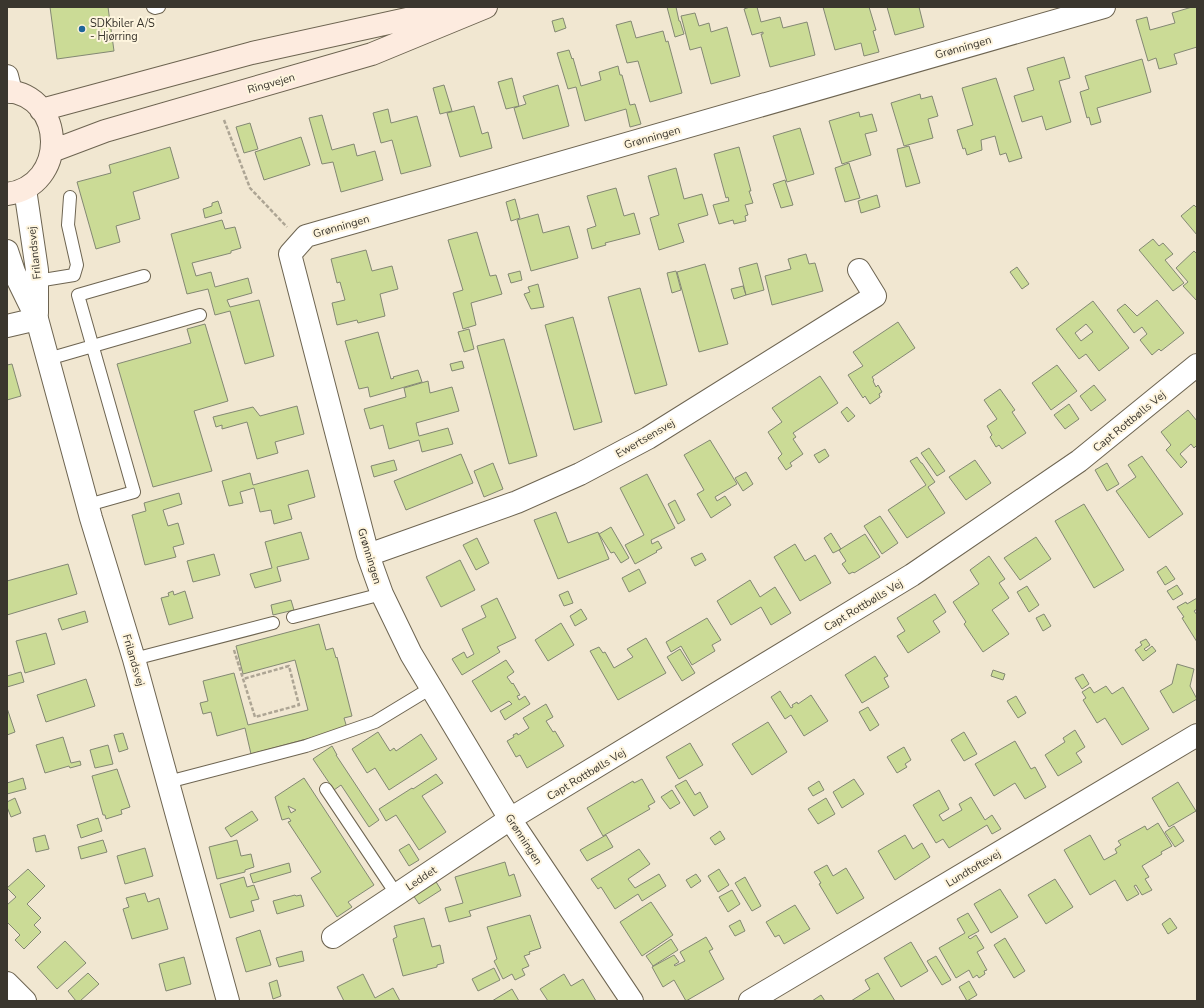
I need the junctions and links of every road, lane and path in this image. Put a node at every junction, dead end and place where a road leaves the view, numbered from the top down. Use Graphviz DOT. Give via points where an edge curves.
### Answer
graph roads {
  1 [pos="153,7"];
  2 [pos="159,7"];
  3 [pos="460,7"];
  4 [pos="486,7"];
  5 [pos="1104,7"];
  6 [pos="8,87"];
  7 [pos="216,98"];
  8 [pos="41,110"];
  9 [pos="52,151"];
  10 [pos="16,191"];
  11 [pos="70,197"];
  12 [pos="301,242"];
  13 [pos="7,251"];
  14 [pos="859,270"];
  15 [pos="144,276"];
  16 [pos="37,281"];
  17 [pos="200,315"];
  18 [pos="37,319"];
  19 [pos="7,326"];
  20 [pos="92,346"];
  21 [pos="48,359"];
  22 [pos="1197,365"];
  23 [pos="88,505"];
  24 [pos="368,555"];
  25 [pos="382,594"];
  26 [pos="293,617"];
  27 [pos="273,623"];
  28 [pos="229,634"];
  29 [pos="134,659"];
  30 [pos="243,680"];
  31 [pos="431,688"];
  32 [pos="1197,735"];
  33 [pos="168,782"];
  34 [pos="326,789"];
  35 [pos="510,819"];
  36 [pos="397,895"];
  37 [pos="333,937"];
  38 [pos="7,983"];
  39 [pos="25,1001"];
  40 [pos="228,1001"];
  41 [pos="632,1001"];
  42 [pos="750,1001"];
  1 -- 2 [label="lane"];
  3 -- 8 [label="main road" via="252,53"];
  4 -- 7 [label="main road, Ringvejen" via="372,54"];
  5 -- 12 [label="street, Grønningen" via="306,236"];
  6 -- 8 [label="main road"];
  7 -- 9 [label="main road, Ringvejen" via="104,131"];
  7 -- 12 [label="path" via="250,188"];
  8 -- 9 [label="main road" via="49,123"];
  9 -- 10 [label="main road" via="47,166 38,179"];
  10 -- 16 [label="street, Frilandsvej" via="37,270"];
  11 -- 16 [label="lane" via="68,225 77,265 74,275"];
  12 -- 24 [label="street, Grønningen" via="290,254"];
  13 -- 18 [label="street, Frilandsvej" via="14,272"];
  14 -- 24 [label="street, Ewertsensvej" via="875,296 648,438 580,474 517,502"];
  15 -- 20 [label="lane" via="78,295"];
  16 -- 18 [label="street, Frilandsvej"];
  17 -- 20 [label="lane"];
  18 -- 19 [label="street"];
  18 -- 21 [label="street, Frilandsvej"];
  20 -- 21 [label="lane"];
  20 -- 23 [label="lane" via="134,492"];
  21 -- 23 [label="street, Frilandsvej"];
  22 -- 35 [label="street, Capt Rottbølls Vej" via="1079,461 912,575"];
  23 -- 29 [label="street, Frilandsvej"];
  24 -- 25 [label="street, Grønningen"];
  25 -- 26 [label="lane"];
  25 -- 31 [label="street, Grønningen" via="411,654"];
  27 -- 28 [label="lane"];
  28 -- 29 [label="lane"];
  28 -- 30 [label="path"];
  29 -- 33 [label="street, Frilandsvej"];
  30 -- 30 [label="path" via="255,717 299,705 289,666"];
  31 -- 33 [label="lane" via="375,722 306,746"];
  31 -- 35 [label="street, Grønningen"];
  32 -- 42 [label="street, Lundtoftevej"];
  33 -- 40 [label="street, Frilandsvej"];
  34 -- 36 [label="lane"];
  35 -- 36 [label="street, Leddet"];
  35 -- 41 [label="street, Grønningen"];
  36 -- 37 [label="street, Leddet"];
  38 -- 39 [label="street"];
}
